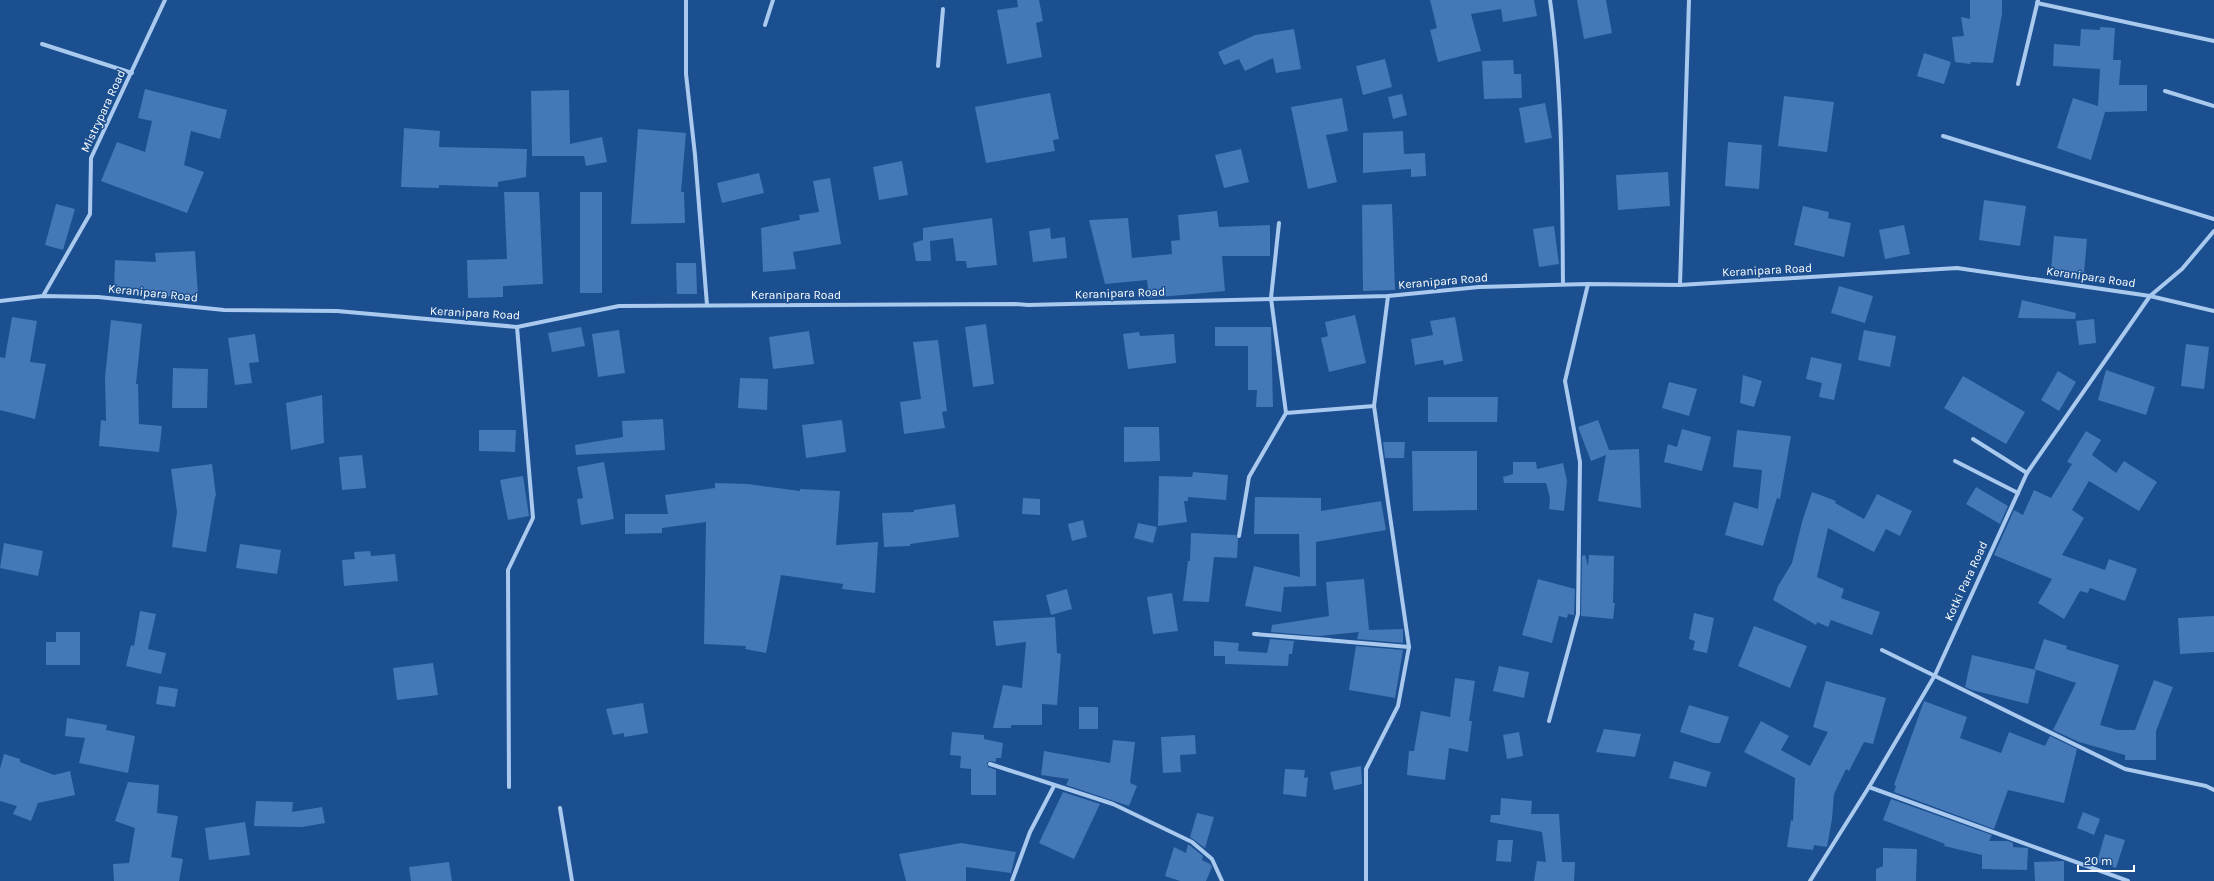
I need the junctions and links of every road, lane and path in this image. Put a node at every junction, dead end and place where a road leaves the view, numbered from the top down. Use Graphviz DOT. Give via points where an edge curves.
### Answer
graph roads {
  1 [pos="166,0"];
  2 [pos="686,0"];
  3 [pos="773,0"];
  4 [pos="1550,0"];
  5 [pos="1689,0"];
  6 [pos="2037,2"];
  7 [pos="943,9"];
  8 [pos="765,25"];
  9 [pos="2214,41"];
  10 [pos="42,44"];
  11 [pos="938,66"];
  12 [pos="132,73"];
  13 [pos="2018,84"];
  14 [pos="2165,91"];
  15 [pos="2214,106"];
  16 [pos="1943,136"];
  17 [pos="2214,219"];
  18 [pos="1279,223"];
  19 [pos="2214,231"];
  20 [pos="1563,284"];
  21 [pos="1588,284"];
  22 [pos="1680,285"];
  23 [pos="43,296"];
  24 [pos="1388,296"];
  25 [pos="2150,296"];
  26 [pos="1271,298"];
  27 [pos="0,301"];
  28 [pos="707,305"];
  29 [pos="2214,311"];
  30 [pos="517,327"];
  31 [pos="1374,406"];
  32 [pos="1286,413"];
  33 [pos="1973,439"];
  34 [pos="1955,460"];
  35 [pos="2027,473"];
  36 [pos="2018,493"];
  37 [pos="1239,536"];
  38 [pos="1330,640"];
  39 [pos="1409,647"];
  40 [pos="1882,650"];
  41 [pos="1935,675"];
  42 [pos="1549,721"];
  43 [pos="990,764"];
  44 [pos="1054,786"];
  45 [pos="1869,787"];
  46 [pos="509,788"];
  47 [pos="2214,790"];
  48 [pos="560,808"];
  49 [pos="572,881"];
  50 [pos="1012,881"];
  51 [pos="1222,881"];
  52 [pos="1366,881"];
  53 [pos="1810,881"];
  54 [pos="2128,881"];
  1 -- 12 [label="street, Mistrypara Road"];
  2 -- 28 [label="street" via="686,74 696,155"];
  3 -- 8 [label="street"];
  4 -- 20 [label="street" via="1556,43 1561,148"];
  5 -- 22 [label="street"];
  6 -- 9 [label="street"];
  6 -- 13 [label="street"];
  7 -- 11 [label="street"];
  10 -- 12 [label="street"];
  12 -- 23 [label="street, Mistrypara Road" via="91,158 90,214"];
  14 -- 15 [label="street"];
  16 -- 17 [label="street"];
  18 -- 26 [label="street"];
  19 -- 25 [label="street, Keranipara Road" via="2182,269"];
  20 -- 21 [label="street, Keranipara Road"];
  20 -- 24 [label="street, Keranipara Road"];
  21 -- 22 [label="street, Keranipara Road"];
  21 -- 42 [label="street" via="1565,381 1580,462 1578,614"];
  22 -- 25 [label="street, Keranipara Road" via="1957,268"];
  23 -- 27 [label="street, Keranipara Road"];
  23 -- 30 [label="street, Keranipara Road" via="98,297 224,310 337,311"];
  24 -- 26 [label="street, Keranipara Road"];
  24 -- 31 [label="street"];
  25 -- 29 [label="street"];
  25 -- 35 [label="street, Kotki Para Road"];
  26 -- 28 [label="street, Keranipara Road" via="1028,306"];
  26 -- 32 [label="street"];
  28 -- 30 [label="street, Keranipara Road" via="619,306"];
  30 -- 46 [label="street" via="533,518 508,570"];
  31 -- 32 [label="street"];
  31 -- 39 [label="street"];
  32 -- 37 [label="street" via="1249,477"];
  33 -- 35 [label="street"];
  34 -- 36 [label="street"];
  35 -- 36 [label="street, Kotki Para Road"];
  36 -- 41 [label="street, Kotki Para Road"];
  38 -- 39 [label="street" via="1254,634"];
  39 -- 52 [label="street" via="1398,706 1366,769"];
  40 -- 41 [label="street"];
  41 -- 45 [label="street, Kotki Para Road"];
  41 -- 47 [label="street" via="2125,770 2206,786"];
  43 -- 44 [label="street"];
  44 -- 50 [label="street" via="1030,832"];
  44 -- 51 [label="street" via="1113,804 1192,842 1212,859"];
  45 -- 53 [label="street, Kotki Para Road"];
  45 -- 54 [label="street"];
  48 -- 49 [label="street"];
}
